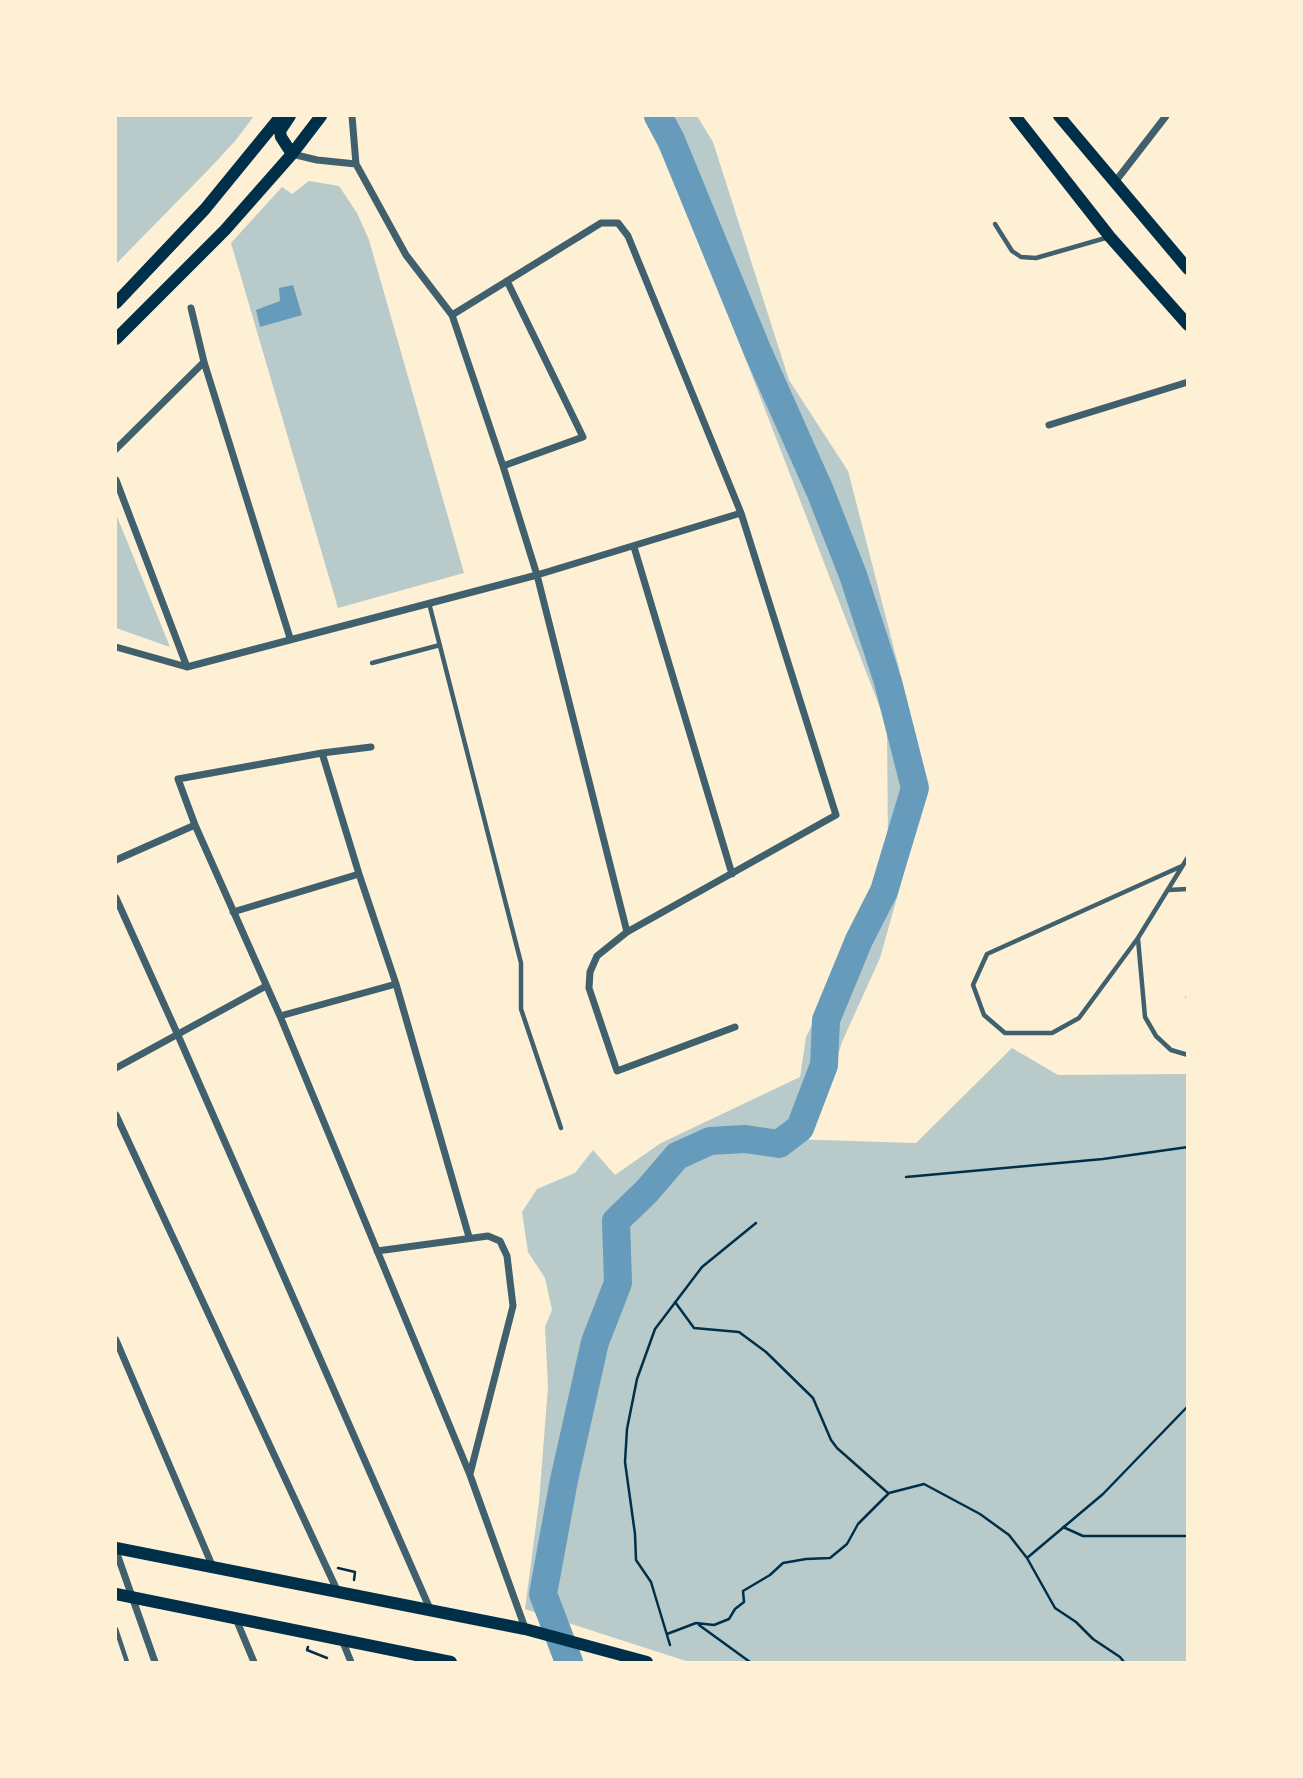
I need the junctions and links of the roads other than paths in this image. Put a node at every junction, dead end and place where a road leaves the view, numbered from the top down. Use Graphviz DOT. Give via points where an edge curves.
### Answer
graph roads {
  1 [pos="281,116"];
  2 [pos="290,116"];
  3 [pos="321,116"];
  4 [pos="352,116"];
  5 [pos="1015,116"];
  6 [pos="1059,116"];
  7 [pos="1166,116"];
  8 [pos="292,153"];
  9 [pos="356,164"];
  10 [pos="1115,182"];
  11 [pos="995,224"];
  12 [pos="1110,237"];
  13 [pos="1188,269"];
  14 [pos="506,281"];
  15 [pos="116,303"];
  16 [pos="191,308"];
  17 [pos="452,315"];
  18 [pos="1188,325"];
  19 [pos="116,339"];
  20 [pos="204,362"];
  21 [pos="1188,382"];
  22 [pos="1049,425"];
  23 [pos="116,449"];
  24 [pos="503,466"];
  25 [pos="116,480"];
  26 [pos="741,513"];
  27 [pos="634,547"];
  28 [pos="537,575"];
  29 [pos="428,603"];
  30 [pos="289,638"];
  31 [pos="440,645"];
  32 [pos="116,647"];
  33 [pos="372,663"];
  34 [pos="187,667"];
  35 [pos="371,747"];
  36 [pos="322,753"];
  37 [pos="194,825"];
  38 [pos="1188,857"];
  39 [pos="116,860"];
  40 [pos="1182,866"];
  41 [pos="359,874"];
  42 [pos="732,874"];
  43 [pos="1188,889"];
  44 [pos="1168,890"];
  45 [pos="116,898"];
  46 [pos="233,912"];
  47 [pos="627,932"];
  48 [pos="1138,938"];
  49 [pos="396,984"];
  50 [pos="267,986"];
  51 [pos="280,1016"];
  52 [pos="735,1027"];
  53 [pos="177,1033"];
  54 [pos="1188,1055"];
  55 [pos="116,1068"];
  56 [pos="116,1115"];
  57 [pos="561,1128"];
  58 [pos="469,1237"];
  59 [pos="377,1251"];
  60 [pos="116,1340"];
  61 [pos="470,1475"];
  62 [pos="116,1549"];
  63 [pos="212,1565"];
  64 [pos="337,1590"];
  65 [pos="116,1594"];
  66 [pos="133,1599"];
  67 [pos="430,1609"];
  68 [pos="235,1618"];
  69 [pos="116,1629"];
  70 [pos="525,1629"];
  71 [pos="342,1640"];
  72 [pos="127,1662"];
  73 [pos="155,1662"];
  74 [pos="254,1662"];
  75 [pos="352,1662"];
  76 [pos="451,1662"];
  77 [pos="647,1662"];
  1 -- 15 [label="main road" via="205,209"];
  2 -- 8 [label="main road" via="280,131"];
  3 -- 8 [label="main road"];
  4 -- 9 [label="street"];
  5 -- 12 [label="main road"];
  6 -- 10 [label="main road"];
  7 -- 10 [label="street"];
  8 -- 9 [label="street"];
  8 -- 19 [label="main road" via="225,230"];
  9 -- 17 [label="street" via="406,255"];
  10 -- 13 [label="main road"];
  11 -- 12 [label="lane" via="1021,257 1036,258"];
  12 -- 18 [label="main road"];
  14 -- 17 [label="street"];
  14 -- 24 [label="street" via="583,437"];
  14 -- 26 [label="street" via="601,223 618,223 628,236"];
  16 -- 20 [label="street"];
  17 -- 24 [label="street"];
  20 -- 23 [label="street"];
  20 -- 30 [label="street"];
  21 -- 22 [label="street"];
  24 -- 28 [label="street"];
  25 -- 34 [label="street"];
  26 -- 27 [label="street"];
  26 -- 42 [label="street" via="836,815"];
  27 -- 28 [label="street"];
  27 -- 42 [label="street"];
  28 -- 29 [label="street"];
  28 -- 47 [label="street"];
  29 -- 30 [label="street"];
  29 -- 31 [label="lane"];
  30 -- 34 [label="street"];
  31 -- 33 [label="lane"];
  31 -- 57 [label="lane" via="521,964 521,1009"];
  32 -- 34 [label="street"];
  35 -- 36 [label="street"];
  36 -- 37 [label="street" via="178,779"];
  36 -- 41 [label="street"];
  37 -- 39 [label="street"];
  37 -- 46 [label="street"];
  38 -- 40 [label="lane"];
  40 -- 44 [label="lane"];
  40 -- 48 [label="lane" via="987,954 973,985 984,1015 1005,1033 1052,1033 1079,1018"];
  41 -- 46 [label="street"];
  41 -- 49 [label="street"];
  42 -- 47 [label="street"];
  43 -- 44 [label="lane"];
  44 -- 48 [label="lane"];
  45 -- 53 [label="street"];
  46 -- 50 [label="street"];
  47 -- 52 [label="street" via="597,957 590,972 589,988 617,1070"];
  48 -- 54 [label="lane" via="1145,1017 1171,1050"];
  49 -- 51 [label="street"];
  49 -- 58 [label="street"];
  50 -- 51 [label="street"];
  50 -- 53 [label="street"];
  51 -- 59 [label="street"];
  53 -- 55 [label="street"];
  53 -- 67 [label="street"];
  56 -- 64 [label="street"];
  58 -- 59 [label="street"];
  58 -- 61 [label="street" via="500,1241 507,1256 513,1306"];
  59 -- 61 [label="street"];
  60 -- 63 [label="street"];
  61 -- 70 [label="street"];
  62 -- 63 [label="main road"];
  62 -- 66 [label="street"];
  63 -- 64 [label="main road"];
  64 -- 67 [label="main road"];
  65 -- 66 [label="main road"];
  66 -- 68 [label="main road"];
  66 -- 73 [label="street"];
  67 -- 70 [label="main road"];
  68 -- 71 [label="main road"];
  68 -- 74 [label="street"];
  69 -- 72 [label="lane"];
  70 -- 77 [label="main road"];
  71 -- 75 [label="street"];
  71 -- 76 [label="main road"];
}
